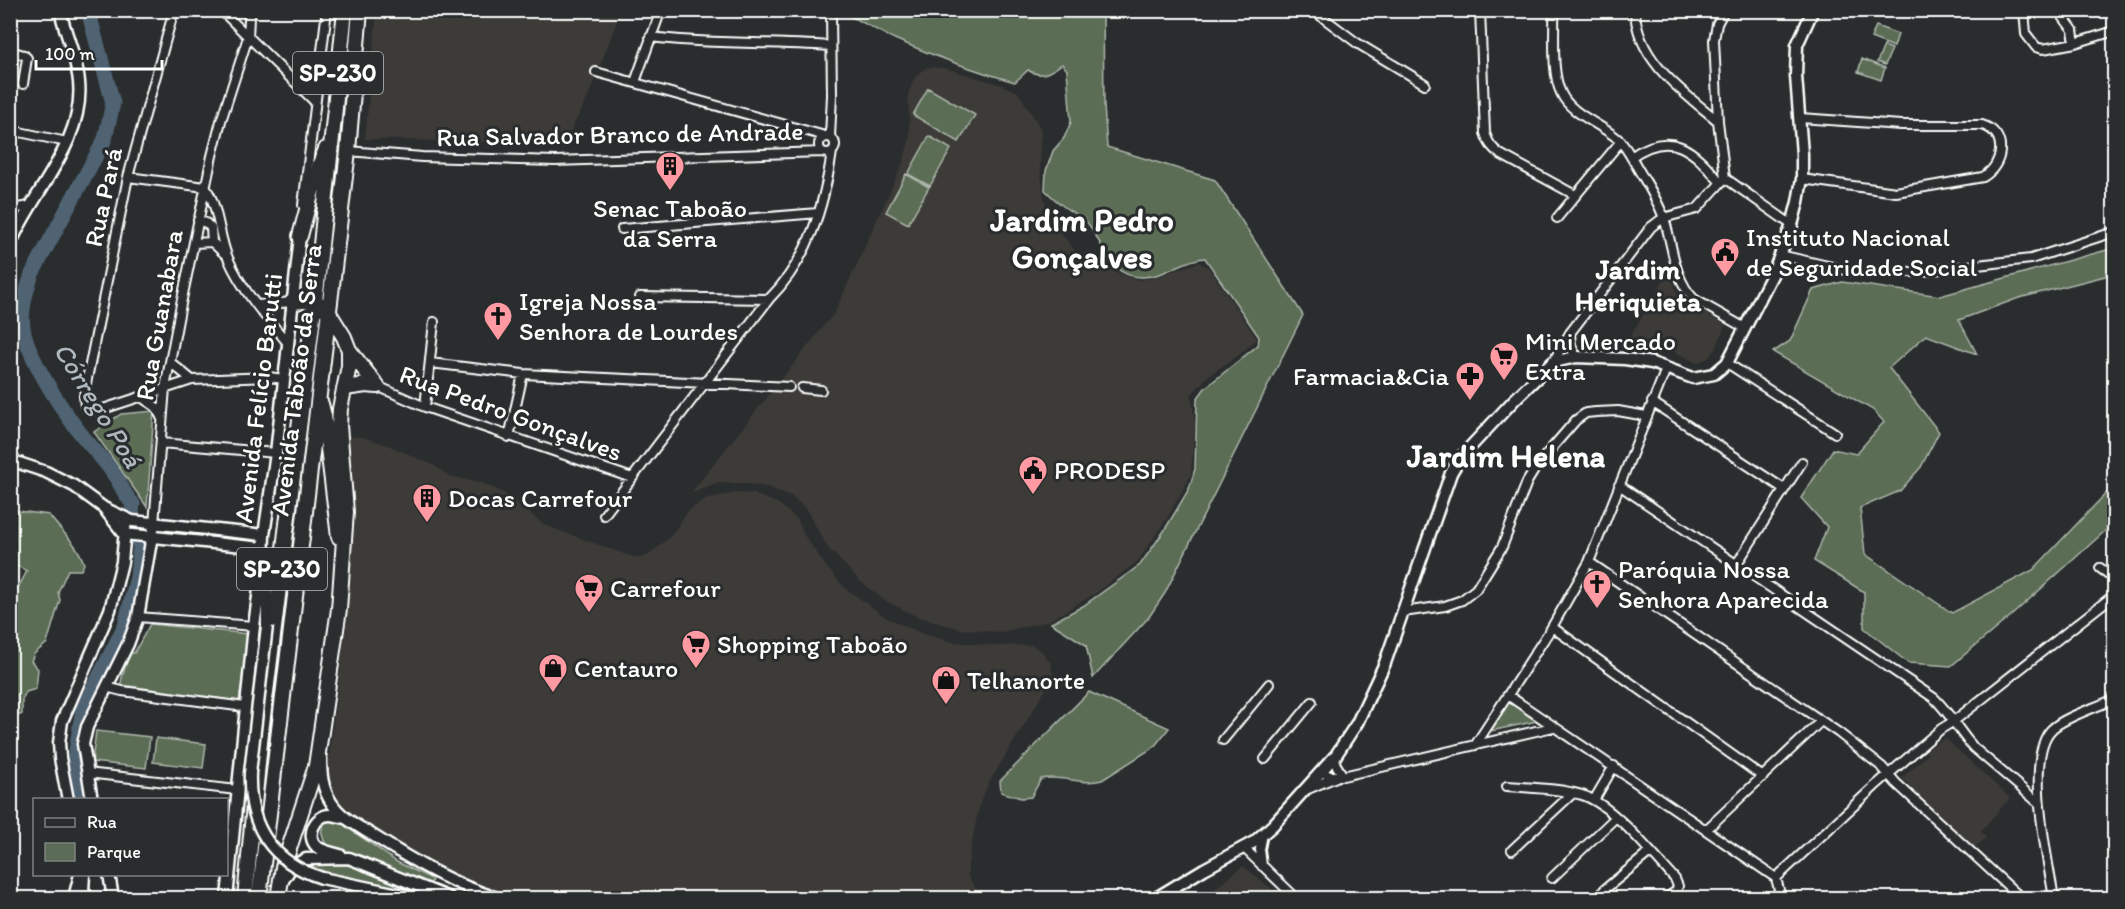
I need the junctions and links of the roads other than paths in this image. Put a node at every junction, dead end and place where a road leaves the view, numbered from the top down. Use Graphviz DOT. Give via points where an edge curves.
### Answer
graph roads {
  1 [pos="60,10"];
  2 [pos="174,10"];
  3 [pos="221,10"];
  4 [pos="252,10"];
  5 [pos="327,10"];
  6 [pos="345,10"];
  7 [pos="360,10"];
  8 [pos="661,10"];
  9 [pos="1314,10"];
  10 [pos="1480,10"];
  11 [pos="1554,10"];
  12 [pos="1635,10"];
  13 [pos="1724,10"];
  14 [pos="1813,10"];
  15 [pos="2024,10"];
  16 [pos="2058,10"];
  17 [pos="831,13"];
  18 [pos="2115,29"];
  19 [pos="248,37"];
  20 [pos="650,37"];
  21 [pos="2075,43"];
  22 [pos="830,46"];
  23 [pos="10,51"];
  24 [pos="596,72"];
  25 [pos="635,82"];
  26 [pos="23,84"];
  27 [pos="1425,84"];
  28 [pos="315,102"];
  29 [pos="1800,118"];
  30 [pos="1718,121"];
  31 [pos="10,130"];
  32 [pos="332,136"];
  33 [pos="827,136"];
  34 [pos="67,141"];
  35 [pos="1621,141"];
  36 [pos="348,151"];
  37 [pos="822,152"];
  38 [pos="832,152"];
  39 [pos="1631,157"];
  40 [pos="128,177"];
  41 [pos="1802,179"];
  42 [pos="1722,180"];
  43 [pos="205,187"];
  44 [pos="1575,195"];
  45 [pos="31,206"];
  46 [pos="10,209"];
  47 [pos="818,213"];
  48 [pos="1557,218"];
  49 [pos="1664,218"];
  50 [pos="198,220"];
  51 [pos="1792,225"];
  52 [pos="215,227"];
  53 [pos="622,229"];
  54 [pos="2115,232"];
  55 [pos="300,236"];
  56 [pos="212,242"];
  57 [pos="194,243"];
  58 [pos="10,245"];
  59 [pos="1780,255"];
  60 [pos="227,256"];
  61 [pos="640,297"];
  62 [pos="769,299"];
  63 [pos="315,300"];
  64 [pos="292,302"];
  65 [pos="258,305"];
  66 [pos="329,314"];
  67 [pos="434,322"];
  68 [pos="1745,328"];
  69 [pos="1570,333"];
  70 [pos="288,343"];
  71 [pos="349,350"];
  72 [pos="1576,357"];
  73 [pos="170,362"];
  74 [pos="1553,362"];
  75 [pos="430,363"];
  76 [pos="1727,363"];
  77 [pos="1666,369"];
  78 [pos="523,374"];
  79 [pos="284,379"];
  80 [pos="192,380"];
  81 [pos="705,383"];
  82 [pos="377,386"];
  83 [pos="789,387"];
  84 [pos="165,388"];
  85 [pos="345,388"];
  86 [pos="802,388"];
  87 [pos="821,390"];
  88 [pos="318,395"];
  89 [pos="141,397"];
  90 [pos="1652,402"];
  91 [pos="425,407"];
  92 [pos="1647,416"];
  93 [pos="162,418"];
  94 [pos="1834,433"];
  95 [pos="509,437"];
  96 [pos="161,443"];
  97 [pos="276,453"];
  98 [pos="10,460"];
  99 [pos="1802,462"];
  100 [pos="632,478"];
  101 [pos="1619,485"];
  102 [pos="1784,489"];
  103 [pos="604,515"];
  104 [pos="129,525"];
  105 [pos="151,529"];
  106 [pos="219,530"];
  107 [pos="232,532"];
  108 [pos="264,535"];
  109 [pos="218,543"];
  110 [pos="231,544"];
  111 [pos="264,548"];
  112 [pos="263,560"];
  113 [pos="1589,562"];
  114 [pos="1736,565"];
  115 [pos="342,566"];
  116 [pos="2100,568"];
  117 [pos="2115,578"];
  118 [pos="2115,595"];
  119 [pos="1403,612"];
  120 [pos="138,617"];
  121 [pos="254,626"];
  122 [pos="1552,627"];
  123 [pos="1269,684"];
  124 [pos="106,687"];
  125 [pos="1509,696"];
  126 [pos="2115,699"];
  127 [pos="1312,702"];
  128 [pos="245,707"];
  129 [pos="1821,721"];
  130 [pos="1954,721"];
  131 [pos="1553,727"];
  132 [pos="322,732"];
  133 [pos="1223,740"];
  134 [pos="1476,744"];
  135 [pos="1336,755"];
  136 [pos="1265,759"];
  137 [pos="1614,766"];
  138 [pos="1322,772"];
  139 [pos="87,773"];
  140 [pos="1888,774"];
  141 [pos="1340,776"];
  142 [pos="1763,777"];
  143 [pos="1507,786"];
  144 [pos="237,790"];
  145 [pos="1304,791"];
  146 [pos="1573,793"];
  147 [pos="68,798"];
  148 [pos="92,798"];
  149 [pos="1594,800"];
  150 [pos="2040,804"];
  151 [pos="1616,817"];
  152 [pos="345,818"];
  153 [pos="1706,830"];
  154 [pos="1263,834"];
  155 [pos="1244,848"];
  156 [pos="1512,850"];
  157 [pos="1650,852"];
  158 [pos="249,857"];
  159 [pos="349,858"];
  160 [pos="229,866"];
  161 [pos="1263,868"];
  162 [pos="82,876"];
  163 [pos="109,876"];
  164 [pos="1552,878"];
  165 [pos="1776,878"];
  166 [pos="1604,891"];
  167 [pos="279,892"];
  168 [pos="1781,894"];
  169 [pos="81,897"];
  170 [pos="113,898"];
  171 [pos="227,898"];
  172 [pos="234,898"];
  173 [pos="245,898"];
  174 [pos="259,898"];
  175 [pos="417,898"];
  176 [pos="449,898"];
  177 [pos="496,898"];
  178 [pos="1156,898"];
  179 [pos="1296,898"];
  180 [pos="1667,898"];
  181 [pos="1786,898"];
  182 [pos="2020,898"];
  183 [pos="2054,898"];
  1 -- 34 [label="main road" via="79,83 76,118"];
  2 -- 40 [label="street, Rua Pará"];
  3 -- 19 [label="street"];
  4 -- 19 [label="street, Rua Guanabara"];
  5 -- 28 [label="street, Avenida Felício Barutti"];
  6 -- 32 [label="highway, Avenida Taboão da Serra / SP-230"];
  7 -- 36 [label="highway, Avenida Taboão da Serra / SP-230"];
  8 -- 20 [label="street"];
  9 -- 27 [label="street" via="1357,43"];
  10 -- 44 [label="street" via="1487,141 1500,154"];
  11 -- 35 [label="street" via="1560,92 1573,108"];
  12 -- 30 [label="street" via="1639,31 1660,69"];
  13 -- 30 [label="street" via="1714,40"];
  14 -- 29 [label="main road" via="1797,45"];
  15 -- 21 [label="street" via="2026,34 2036,47"];
  16 -- 21 [label="street" via="2070,25"];
  17 -- 22 [label="street"];
  18 -- 21 [label="street"];
  19 -- 28 [label="street"];
  19 -- 43 [label="street, Rua Guanabara"];
  20 -- 22 [label="street"];
  20 -- 25 [label="street"];
  22 -- 33 [label="street" via="832,95"];
  23 -- 26 [label="street" via="27,58"];
  24 -- 25 [label="street"];
  25 -- 33 [label="street"];
  28 -- 55 [label="street, Avenida Felício Barutti"];
  29 -- 41 [label="main road"];
  29 -- 41 [label="street" via="1900,125 1982,125 1998,135 1999,160 1994,171 1983,177 1909,191"];
  30 -- 42 [label="street"];
  31 -- 34 [label="street"];
  32 -- 55 [label="highway" via="318,169"];
  32 -- 63 [label="highway, Avenida Taboão da Serra / SP-230"];
  33 -- 37 [label="street" via="819,143"];
  33 -- 38 [label="street" via="835,142"];
  34 -- 45 [label="main road"];
  35 -- 39 [label="street"];
  35 -- 44 [label="street"];
  36 -- 37 [label="street, Rua Salvador Branco de Andrade" via="555,161"];
  36 -- 66 [label="highway, Avenida Taboão da Serra / SP-230"];
  37 -- 38 [label="street"];
  38 -- 47 [label="street"];
  39 -- 42 [label="street" via="1662,142 1683,147"];
  39 -- 49 [label="street"];
  40 -- 43 [label="street"];
  40 -- 89 [label="street, Rua Pará" via="84,396 86,406 96,410"];
  41 -- 51 [label="main road"];
  42 -- 49 [label="street" via="1696,209"];
  42 -- 51 [label="street"];
  43 -- 50 [label="street, Rua Guanabara"];
  43 -- 52 [label="street" via="213,198"];
  44 -- 48 [label="street"];
  45 -- 46 [label="street"];
  45 -- 58 [label="main road" via="16,223"];
  47 -- 53 [label="street"];
  47 -- 62 [label="street" via="800,259"];
  49 -- 68 [label="street" via="1688,293"];
  49 -- 69 [label="street" via="1641,238"];
  50 -- 52 [label="street"];
  50 -- 57 [label="street, Rua Guanabara"];
  51 -- 59 [label="main road"];
  52 -- 56 [label="street"];
  52 -- 60 [label="street"];
  54 -- 59 [label="street" via="2031,259 1914,272 1850,271"];
  55 -- 64 [label="main road, Avenida Felício Barutti"];
  56 -- 57 [label="street"];
  56 -- 60 [label="street"];
  57 -- 73 [label="street, Rua Guanabara"];
  59 -- 68 [label="main road"];
  60 -- 65 [label="street"];
  61 -- 62 [label="street"];
  62 -- 81 [label="street"];
  63 -- 64 [label="highway"];
  63 -- 66 [label="highway"];
  63 -- 158 [label="highway, Avenida Taboão da Serra / SP-230"];
  64 -- 65 [label="street"];
  64 -- 70 [label="main road, Avenida Felício Barutti"];
  65 -- 70 [label="street"];
  66 -- 71 [label="highway"];
  66 -- 88 [label="highway, Avenida Taboão da Serra / SP-230"];
  67 -- 75 [label="street"];
  68 -- 76 [label="main road"];
  69 -- 72 [label="street"];
  69 -- 74 [label="street"];
  70 -- 79 [label="main road, Avenida Felício Barutti"];
  71 -- 82 [label="highway"];
  71 -- 85 [label="highway"];
  72 -- 74 [label="main road"];
  72 -- 77 [label="main road" via="1624,359"];
  73 -- 80 [label="street"];
  73 -- 84 [label="street, Rua Guanabara"];
  74 -- 119 [label="main road" via="1460,458 1446,484"];
  75 -- 78 [label="street"];
  75 -- 91 [label="street"];
  76 -- 77 [label="main road" via="1714,374 1693,378"];
  76 -- 94 [label="street"];
  77 -- 90 [label="street"];
  78 -- 81 [label="street"];
  78 -- 95 [label="street"];
  79 -- 80 [label="street"];
  79 -- 97 [label="main road, Avenida Felício Barutti"];
  80 -- 84 [label="street"];
  81 -- 83 [label="street"];
  81 -- 100 [label="street"];
  82 -- 85 [label="highway"];
  82 -- 91 [label="street, Rua Pedro Gonçalves"];
  84 -- 89 [label="street"];
  84 -- 93 [label="street, Rua Guanabara"];
  85 -- 115 [label="highway" via="339,424 346,512"];
  86 -- 87 [label="street"];
  88 -- 115 [label="highway" via="324,416"];
  88 -- 174 [label="highway, Avenida Taboão da Serra / SP-230"];
  89 -- 93 [label="street" via="153,404"];
  90 -- 92 [label="street"];
  90 -- 102 [label="street"];
  91 -- 95 [label="street, Rua Pedro Gonçalves"];
  92 -- 101 [label="street"];
  92 -- 119 [label="street" via="1596,412 1576,420 1527,482 1502,546 1476,589 1445,606"];
  93 -- 96 [label="street, Rua Guanabara"];
  95 -- 100 [label="street, Rua Pedro Gonçalves"];
  96 -- 97 [label="street"];
  96 -- 105 [label="street, Rua Guanabara"];
  97 -- 108 [label="main road, Avenida Felício Barutti"];
  98 -- 104 [label="main road" via="74,486"];
  99 -- 102 [label="street"];
  100 -- 103 [label="street"];
  101 -- 113 [label="street"];
  101 -- 114 [label="street"];
  102 -- 114 [label="street"];
  104 -- 105 [label="main road"];
  104 -- 147 [label="main road" via="110,610 62,721 60,758"];
  105 -- 106 [label="main road"];
  105 -- 109 [label="main road"];
  105 -- 120 [label="main road"];
  106 -- 107 [label="main road"];
  106 -- 109 [label="main road" via="223,537"];
  107 -- 108 [label="main road"];
  107 -- 110 [label="main road" via="228,538"];
  108 -- 111 [label="main road, Avenida Felício Barutti"];
  109 -- 110 [label="main road"];
  110 -- 111 [label="main road"];
  111 -- 112 [label="main road, Avenida Felício Barutti"];
  112 -- 121 [label="main road, Avenida Felício Barutti"];
  112 -- 175 [label="main road, bridge" via="267,626 249,795 259,828 275,850 302,871"];
  113 -- 122 [label="street"];
  113 -- 129 [label="street"];
  114 -- 130 [label="street" via="1934,698"];
  115 -- 132 [label="highway"];
  116 -- 117 [label="street"];
  118 -- 130 [label="street"];
  119 -- 135 [label="main road" via="1370,698"];
  120 -- 121 [label="street"];
  120 -- 124 [label="main road"];
  121 -- 128 [label="main road, Avenida Felício Barutti"];
  122 -- 125 [label="street"];
  122 -- 142 [label="street"];
  123 -- 133 [label="street"];
  124 -- 128 [label="street"];
  124 -- 139 [label="main road" via="83,744"];
  125 -- 131 [label="street"];
  125 -- 134 [label="street"];
  126 -- 150 [label="street" via="2065,721 2044,738 2039,754"];
  127 -- 136 [label="street"];
  128 -- 144 [label="main road, Avenida Felício Barutti"];
  129 -- 140 [label="street"];
  129 -- 142 [label="street"];
  130 -- 140 [label="street"];
  130 -- 150 [label="street" via="1974,748"];
  131 -- 134 [label="street"];
  131 -- 137 [label="street"];
  132 -- 152 [label="main road" via="323,788"];
  132 -- 167 [label="highway" via="313,780 283,867"];
  134 -- 141 [label="street"];
  135 -- 138 [label="main road"];
  135 -- 141 [label="street"];
  137 -- 149 [label="street"];
  137 -- 153 [label="street"];
  138 -- 141 [label="street"];
  138 -- 145 [label="main road"];
  139 -- 144 [label="street"];
  139 -- 148 [label="main road"];
  140 -- 165 [label="street"];
  140 -- 182 [label="street"];
  141 -- 145 [label="street"];
  142 -- 153 [label="street"];
  143 -- 146 [label="street"];
  144 -- 160 [label="main road, Avenida Felício Barutti"];
  145 -- 154 [label="main road"];
  146 -- 149 [label="street"];
  146 -- 156 [label="street"];
  149 -- 151 [label="street"];
  150 -- 183 [label="street"];
  151 -- 157 [label="street"];
  151 -- 164 [label="street"];
  152 -- 159 [label="main road" via="322,816 312,829 312,838 319,848"];
  152 -- 177 [label="main road" via="444,877"];
  153 -- 165 [label="street"];
  154 -- 155 [label="main road"];
  154 -- 161 [label="street"];
  155 -- 161 [label="street"];
  155 -- 178 [label="main road"];
  157 -- 166 [label="street"];
  157 -- 180 [label="street" via="1678,886"];
  158 -- 172 [label="highway"];
  158 -- 173 [label="highway, Avenida Taboão da Serra / SP-230"];
  159 -- 167 [label="main road" via="306,858 296,862"];
  159 -- 176 [label="main road"];
  160 -- 171 [label="main road, Avenida Felício Barutti"];
  161 -- 179 [label="street"];
  162 -- 169 [label="main road"];
  163 -- 170 [label="main road"];
  165 -- 168 [label="street"];
  168 -- 181 [label="street"];
}
